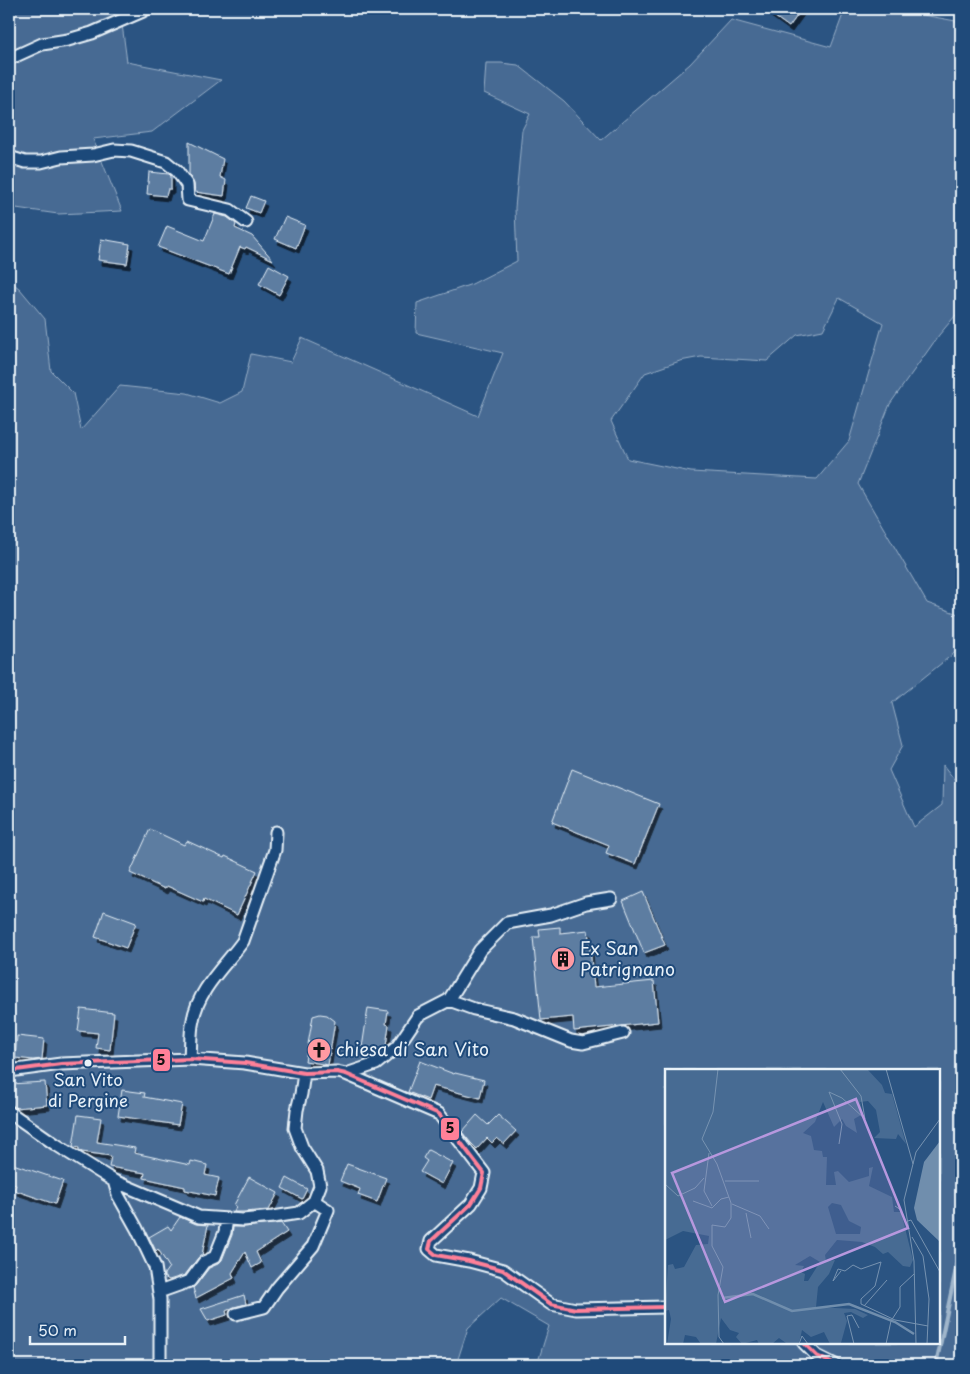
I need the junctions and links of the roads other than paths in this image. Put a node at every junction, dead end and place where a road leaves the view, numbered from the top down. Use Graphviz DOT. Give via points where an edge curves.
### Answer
graph roads {
  1 [pos="146,9"];
  2 [pos="9,59"];
  3 [pos="9,157"];
  4 [pos="246,222"];
  5 [pos="276,832"];
  6 [pos="611,900"];
  7 [pos="449,1000"];
  8 [pos="623,1033"];
  9 [pos="190,1059"];
  10 [pos="9,1071"];
  11 [pos="304,1073"];
  12 [pos="346,1074"];
  13 [pos="9,1112"];
  14 [pos="114,1181"];
  15 [pos="314,1201"];
  16 [pos="228,1219"];
  17 [pos="159,1292"];
  18 [pos="665,1307"];
  19 [pos="236,1314"];
  20 [pos="805,1344"];
  21 [pos="160,1365"];
  22 [pos="835,1365"];
  1 -- 2 [label="street" via="92,33 42,44"];
  3 -- 4 [label="street" via="41,162 114,150 131,151 166,162 177,171 187,185 188,200 230,210"];
  5 -- 9 [label="street" via="275,850 243,940 201,996 193,1019"];
  6 -- 7 [label="street" via="507,923 480,950"];
  7 -- 8 [label="street" via="514,1018 571,1041 583,1043"];
  7 -- 12 [label="street" via="418,1016 397,1047 376,1064"];
  9 -- 10 [label="street" via="61,1064"];
  9 -- 11 [label="street" via="245,1063"];
  11 -- 12 [label="street"];
  11 -- 15 [label="street" via="295,1128 317,1171 320,1186"];
  12 -- 18 [label="street" via="439,1114 484,1173 482,1188 471,1204 431,1241 429,1249 436,1255 503,1270 551,1304 576,1309"];
  13 -- 14 [label="street"];
  14 -- 16 [label="street" via="199,1217"];
  14 -- 17 [label="street" via="155,1266"];
  15 -- 16 [label="street" via="298,1213"];
  15 -- 19 [label="street" via="328,1210 313,1246 264,1307"];
  16 -- 17 [label="street" via="215,1257 204,1262 190,1282"];
  17 -- 21 [label="street"];
  20 -- 22 [label="street"];
}
